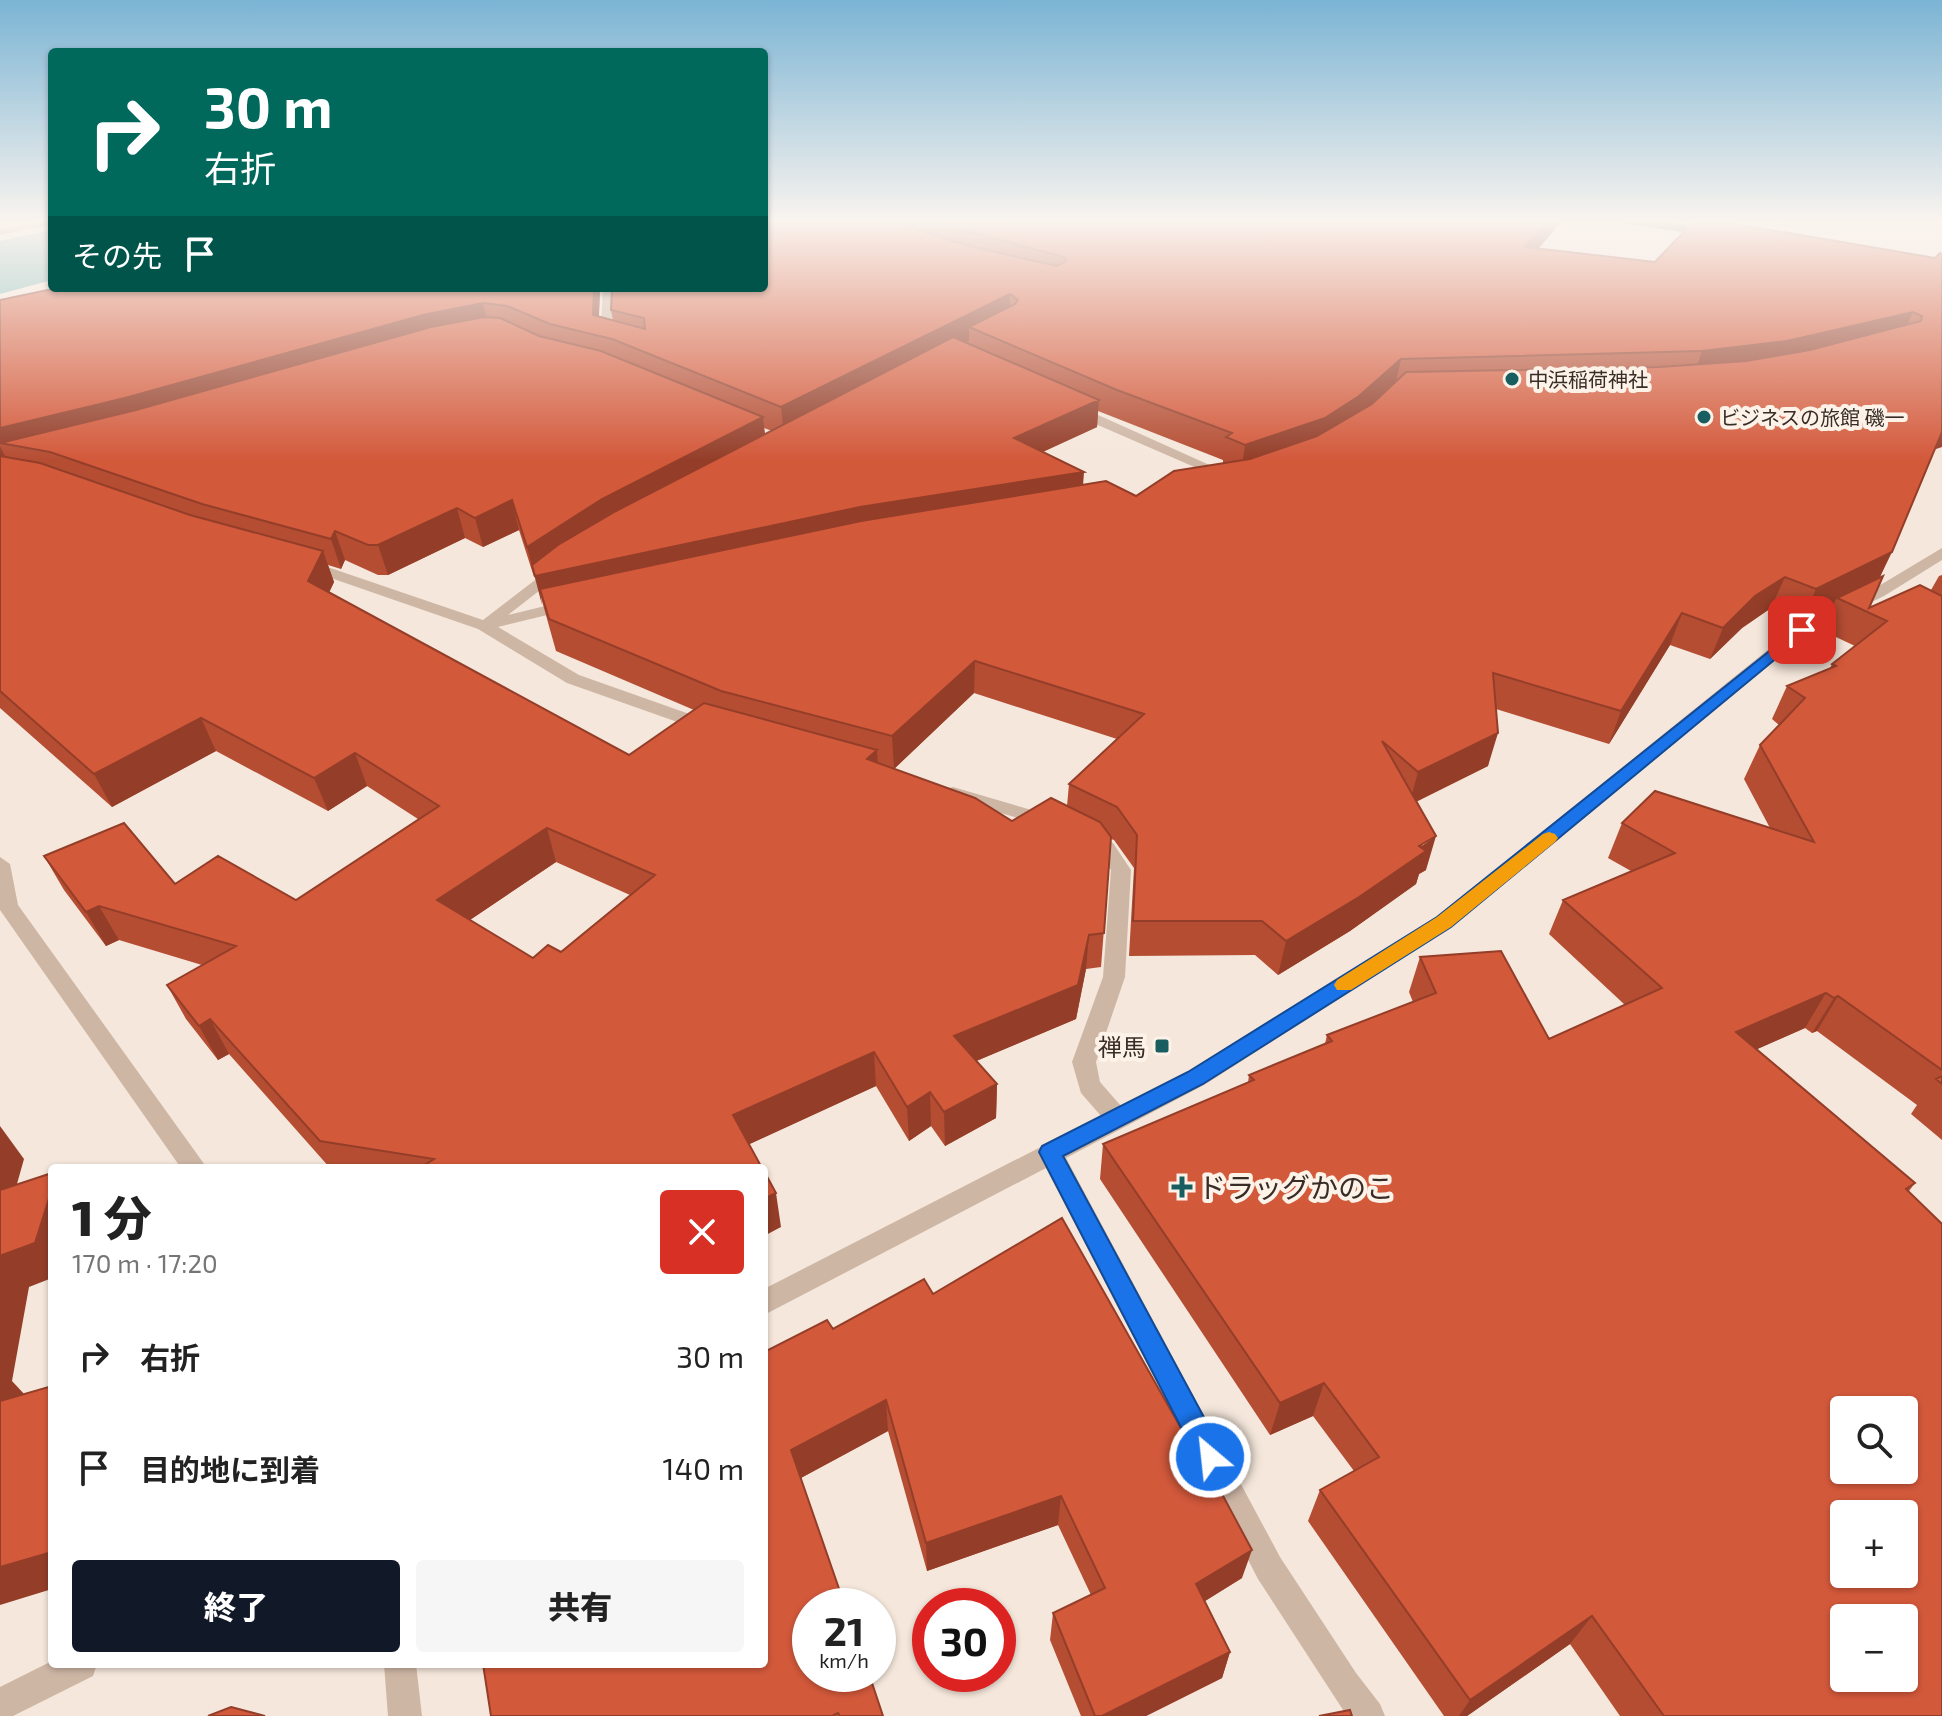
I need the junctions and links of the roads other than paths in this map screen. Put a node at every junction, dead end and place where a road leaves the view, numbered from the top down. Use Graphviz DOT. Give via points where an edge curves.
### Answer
graph roads {
  1 [pos="608,300"];
  2 [pos="621,344"];
  3 [pos="1062,404"];
  4 [pos="1211,486"];
  5 [pos="1942,553"];
  6 [pos="290,560"];
  7 [pos="567,563"];
  8 [pos="586,602"];
  9 [pos="484,626"];
  10 [pos="730,734"];
  11 [pos="939,789"];
  12 [pos="0,864"];
  13 [pos="4,908"];
  14 [pos="1118,1118"];
  15 [pos="1050,1152"];
  16 [pos="192,1164"];
  17 [pos="768,1301"];
  18 [pos="73,1668"];
  19 [pos="400,1668"];
  20 [pos="0,1705"];
  21 [pos="405,1716"];
  22 [pos="1368,1716"];
  1 -- 2 [label="street" via="606,340"];
  3 -- 4 [label="street" via="1240,482"];
  5 -- 14 [label="street" via="1884,596 1802,630 1444,922 1196,1078"];
  6 -- 9 [label="street"];
  7 -- 9 [label="street"];
  8 -- 9 [label="street"];
  9 -- 10 [label="street" via="573,679"];
  11 -- 14 [label="street" via="1042,816 1106,848 1121,870 1114,977 1084,1062 1089,1086"];
  12 -- 13 [label="street"];
  13 -- 16 [label="street"];
  14 -- 15 [label="street"];
  15 -- 17 [label="street"];
  15 -- 22 [label="street" via="1269,1568"];
  18 -- 20 [label="street"];
  19 -- 21 [label="street"];
}
